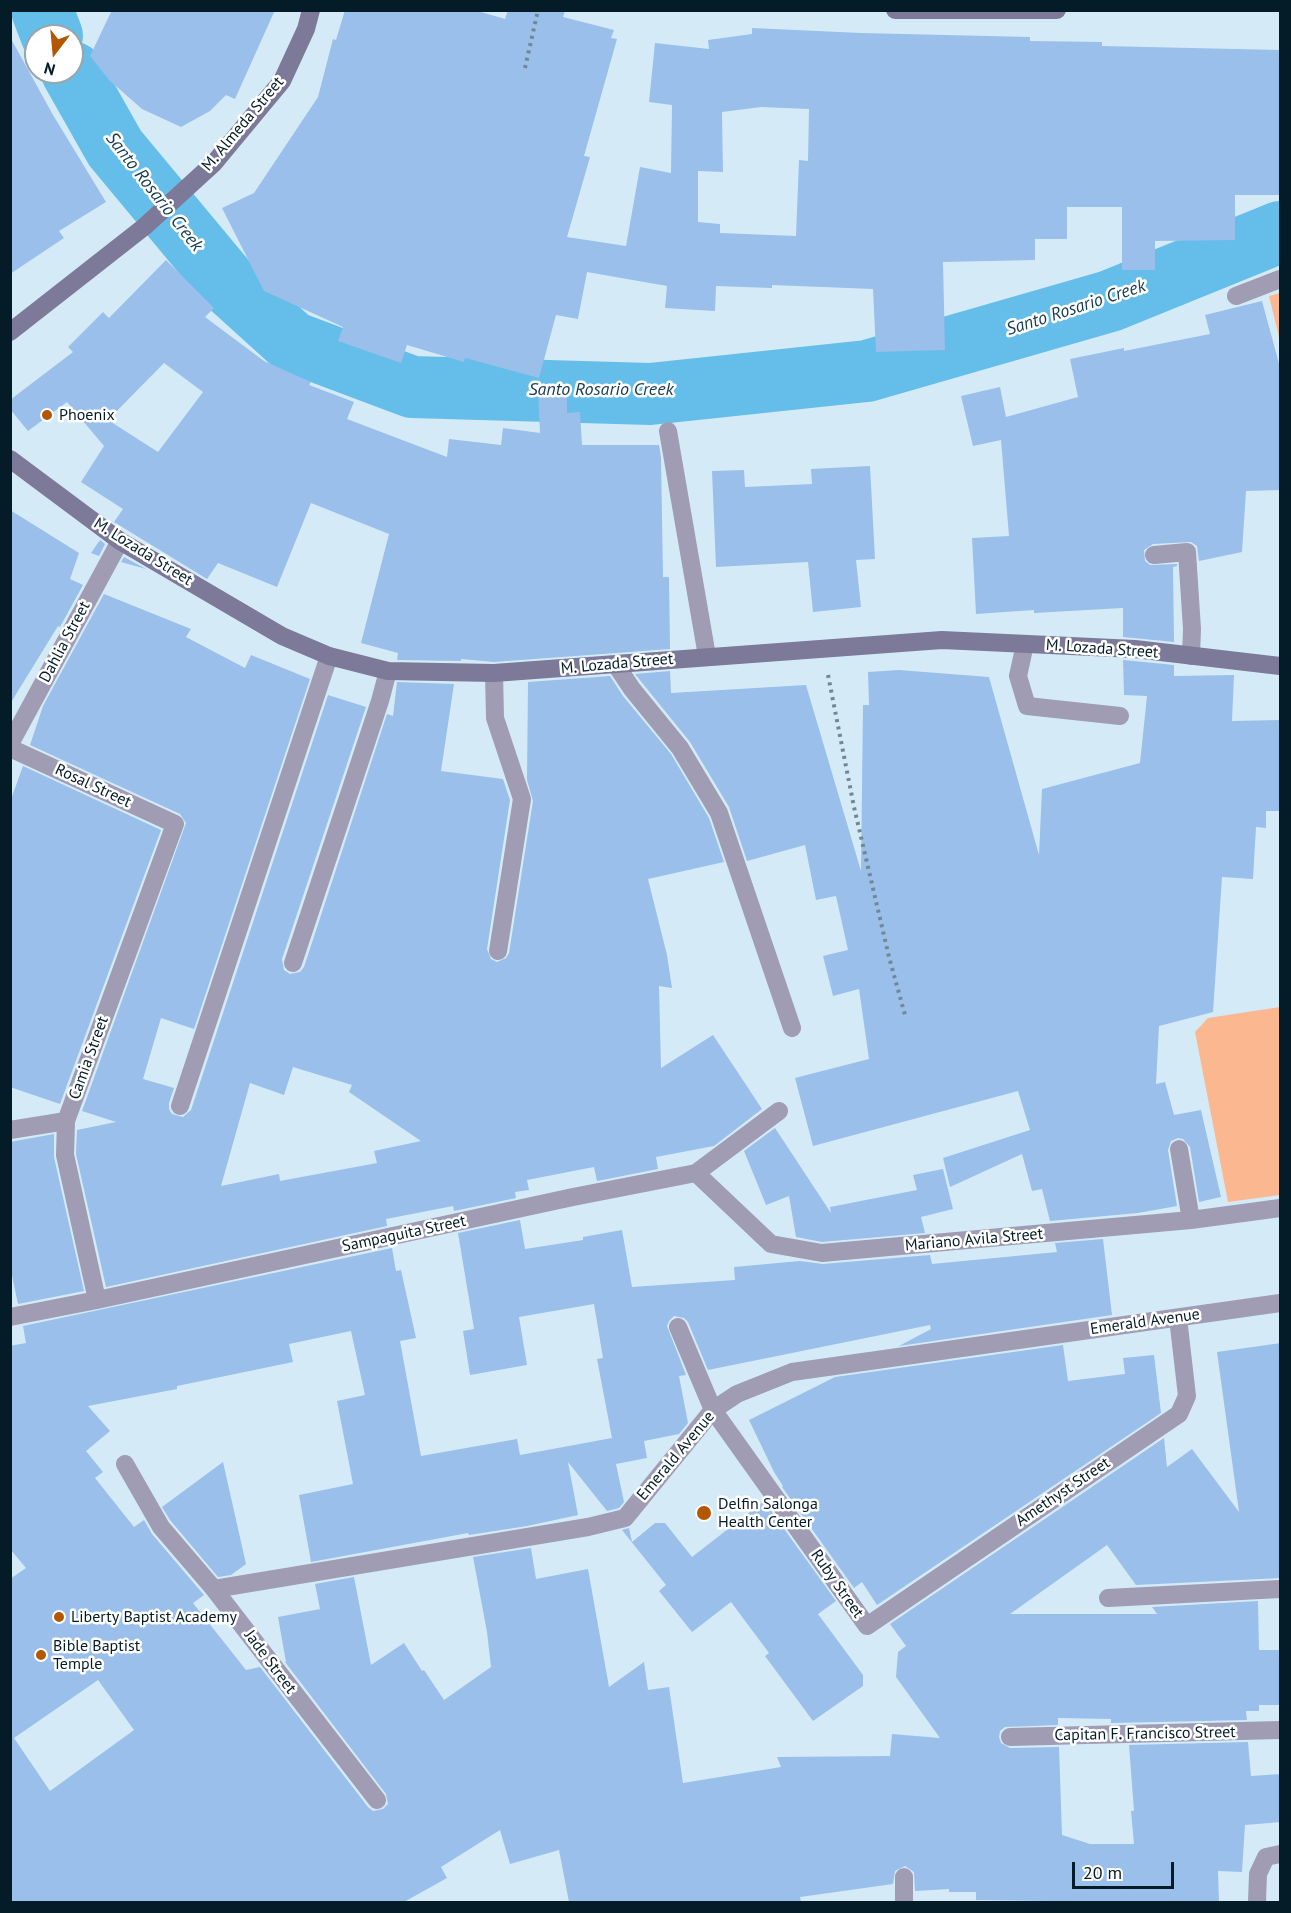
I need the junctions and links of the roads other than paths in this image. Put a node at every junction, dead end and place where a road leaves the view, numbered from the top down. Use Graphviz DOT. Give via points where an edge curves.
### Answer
graph roads {
  1 [pos="311,10"];
  2 [pos="895,10"];
  3 [pos="1058,10"];
  4 [pos="1281,279"];
  5 [pos="1236,296"];
  6 [pos="10,332"];
  7 [pos="668,431"];
  8 [pos="10,459"];
  9 [pos="120,541"];
  10 [pos="1154,555"];
  11 [pos="1024,644"];
  12 [pos="329,656"];
  13 [pos="707,656"];
  14 [pos="1191,656"];
  15 [pos="616,665"];
  16 [pos="1281,666"];
  17 [pos="388,671"];
  18 [pos="494,673"];
  19 [pos="1120,716"];
  20 [pos="10,746"];
  21 [pos="175,824"];
  22 [pos="498,951"];
  23 [pos="293,963"];
  24 [pos="792,1028"];
  25 [pos="180,1107"];
  26 [pos="779,1111"];
  27 [pos="66,1122"];
  28 [pos="10,1130"];
  29 [pos="1179,1149"];
  30 [pos="696,1173"];
  31 [pos="1281,1208"];
  32 [pos="1191,1220"];
  33 [pos="97,1300"];
  34 [pos="1281,1303"];
  35 [pos="10,1317"];
  36 [pos="1178,1318"];
  37 [pos="678,1327"];
  38 [pos="713,1410"];
  39 [pos="125,1464"];
  40 [pos="214,1589"];
  41 [pos="1281,1589"];
  42 [pos="1108,1598"];
  43 [pos="867,1626"];
  44 [pos="1281,1730"];
  45 [pos="1010,1737"];
  46 [pos="377,1800"];
  47 [pos="1281,1854"];
  48 [pos="904,1877"];
  49 [pos="904,1902"];
  50 [pos="1257,1902"];
  1 -- 6 [label="street, M. Almeda Street" via="282,81 214,163 144,227"];
  2 -- 3 [label="street"];
  4 -- 5 [label="street"];
  7 -- 13 [label="street"];
  8 -- 9 [label="street, M. Lozada Street"];
  9 -- 12 [label="street, M. Lozada Street" via="282,636"];
  9 -- 20 [label="street, Dahlia Street"];
  10 -- 14 [label="street" via="1188,552"];
  11 -- 13 [label="street, M. Lozada Street" via="942,639"];
  11 -- 14 [label="street, M. Lozada Street"];
  11 -- 19 [label="street" via="1018,676 1027,706"];
  12 -- 17 [label="street, M. Lozada Street"];
  12 -- 25 [label="street"];
  13 -- 15 [label="street, M. Lozada Street"];
  14 -- 16 [label="street, M. Lozada Street"];
  15 -- 18 [label="street, M. Lozada Street"];
  15 -- 24 [label="street" via="680,748 719,813"];
  17 -- 18 [label="street, M. Lozada Street"];
  17 -- 23 [label="street"];
  18 -- 22 [label="street" via="495,718 522,799"];
  20 -- 21 [label="street, Rosal Street"];
  21 -- 27 [label="street, Camia Street"];
  26 -- 30 [label="street, Sampaguita Street"];
  27 -- 28 [label="street"];
  27 -- 33 [label="street, Camia Street" via="65,1155"];
  29 -- 32 [label="street"];
  30 -- 32 [label="street, Mariano Avila Street" via="771,1244 822,1253"];
  30 -- 33 [label="street, Sampaguita Street"];
  31 -- 32 [label="street, Mariano Avila Street"];
  33 -- 35 [label="street, Sampaguita Street"];
  34 -- 36 [label="street, Emerald Avenue"];
  36 -- 38 [label="street, Emerald Avenue" via="792,1372 737,1394"];
  36 -- 43 [label="street, Amethyst Street" via="1187,1396 1179,1414"];
  37 -- 38 [label="street, Ruby Street"];
  38 -- 40 [label="street, Emerald Avenue" via="625,1518"];
  38 -- 43 [label="street, Ruby Street"];
  39 -- 40 [label="street, Jade Street" via="161,1527"];
  40 -- 46 [label="street, Jade Street"];
  41 -- 42 [label="street"];
  44 -- 45 [label="street, Capitan F. Francisco Street"];
  47 -- 50 [label="street" via="1266,1857 1258,1874"];
  48 -- 49 [label="street"];
}
